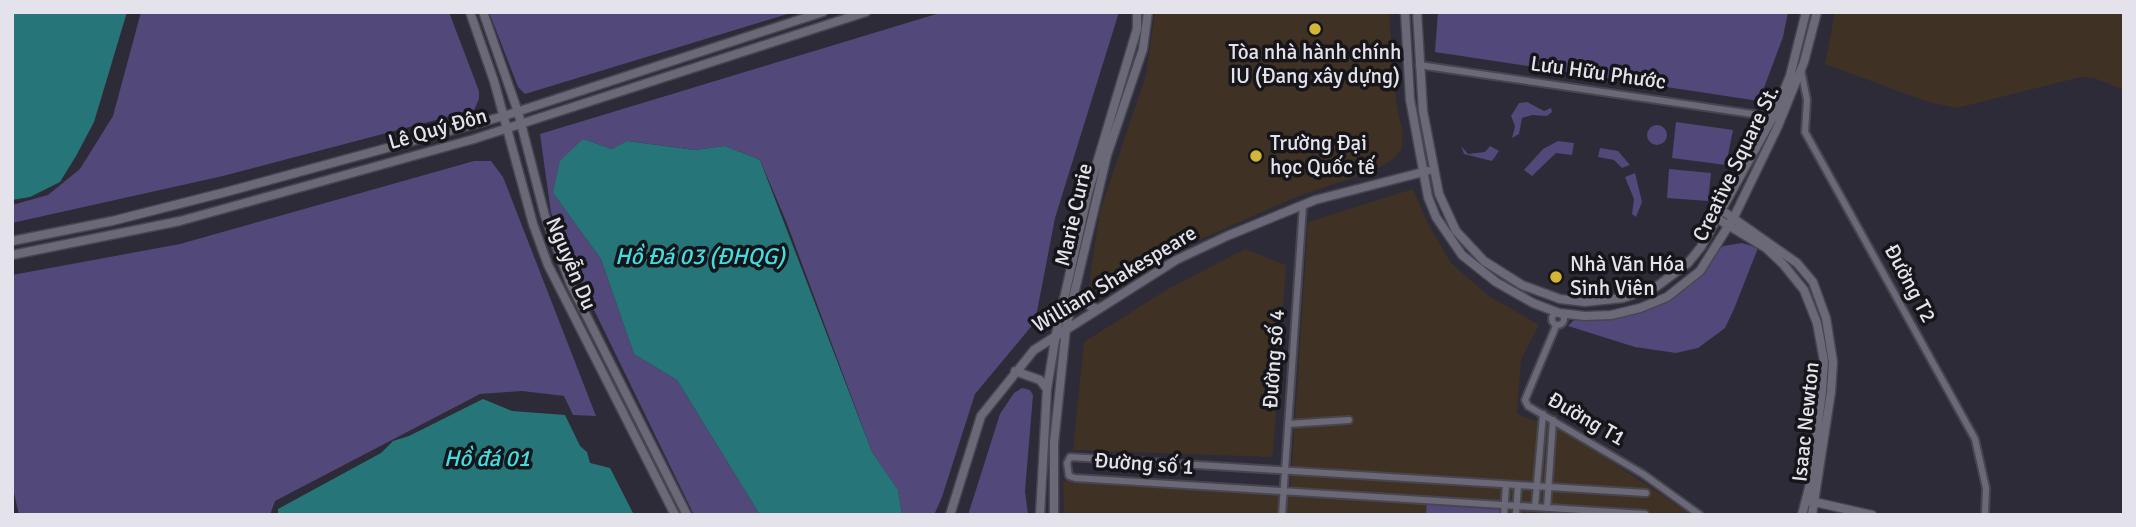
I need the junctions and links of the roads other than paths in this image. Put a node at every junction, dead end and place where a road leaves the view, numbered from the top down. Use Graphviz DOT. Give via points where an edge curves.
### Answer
graph roads {
  1 [pos="470,12"];
  2 [pos="482,12"];
  3 [pos="823,12"];
  4 [pos="866,12"];
  5 [pos="1137,12"];
  6 [pos="1148,12"];
  7 [pos="1405,12"];
  8 [pos="1417,12"];
  9 [pos="1806,12"];
  10 [pos="1817,12"];
  11 [pos="802,19"];
  12 [pos="807,32"];
  13 [pos="716,47"];
  14 [pos="723,60"];
  15 [pos="1419,65"];
  16 [pos="1792,67"];
  17 [pos="1801,70"];
  18 [pos="518,112"];
  19 [pos="504,116"];
  20 [pos="1773,117"];
  21 [pos="522,125"];
  22 [pos="508,129"];
  23 [pos="1433,169"];
  24 [pos="1423,173"];
  25 [pos="255,184"];
  26 [pos="260,199"];
  27 [pos="1303,205"];
  28 [pos="1721,215"];
  29 [pos="1734,217"];
  30 [pos="112,221"];
  31 [pos="1729,226"];
  32 [pos="115,234"];
  33 [pos="12,242"];
  34 [pos="12,255"];
  35 [pos="1074,294"];
  36 [pos="1560,299"];
  37 [pos="1098,309"];
  38 [pos="1559,313"];
  39 [pos="1066,328"];
  40 [pos="1056,334"];
  41 [pos="1014,371"];
  42 [pos="1047,389"];
  43 [pos="1543,414"];
  44 [pos="1553,420"];
  45 [pos="1349,421"];
  46 [pos="1288,424"];
  47 [pos="1285,471"];
  48 [pos="1506,485"];
  49 [pos="1518,485"];
  50 [pos="1537,486"];
  51 [pos="1549,487"];
  52 [pos="1283,491"];
  53 [pos="1646,493"];
  54 [pos="1811,501"];
  55 [pos="1505,505"];
  56 [pos="1516,506"];
  57 [pos="1535,507"];
  58 [pos="1548,508"];
  59 [pos="1803,513"];
  60 [pos="1645,514"];
  61 [pos="1816,514"];
  62 [pos="675,515"];
  63 [pos="687,515"];
  64 [pos="950,515"];
  65 [pos="1040,515"];
  66 [pos="1054,515"];
  67 [pos="1282,515"];
  68 [pos="1504,515"];
  69 [pos="1516,515"];
  70 [pos="1700,515"];
  71 [pos="1872,515"];
  72 [pos="1985,515"];
  1 -- 19 [label="street, Nguyễn Du"];
  2 -- 18 [label="street, Nguyễn Du"];
  3 -- 11 [label="street, Lê Quý Đôn"];
  4 -- 12 [label="street, Lê Quý Đôn"];
  5 -- 40 [label="street, Marie Curie" via="1134,41 1088,193"];
  6 -- 35 [label="street, Marie Curie" via="1143,49 1107,155"];
  7 -- 24 [label="street, Creative Square St." via="1410,99"];
  8 -- 15 [label="street, Creative Square St."];
  9 -- 16 [label="street, Creative Square St."];
  10 -- 17 [label="street, Creative Square St."];
  11 -- 12 [label="street"];
  11 -- 13 [label="street, Lê Quý Đôn"];
  12 -- 14 [label="street, Lê Quý Đôn"];
  13 -- 14 [label="street"];
  13 -- 18 [label="street, Lê Quý Đôn"];
  14 -- 21 [label="street, Lê Quý Đôn"];
  15 -- 20 [label="street, Lưu Hữu Phước"];
  15 -- 23 [label="street, Creative Square St."];
  16 -- 17 [label="street"];
  16 -- 20 [label="street, Creative Square St."];
  17 -- 29 [label="street, Creative Square St."];
  17 -- 72 [label="street, Đường T2" via="1807,100 1805,132 1975,439 1986,488"];
  18 -- 19 [label="street, Lê Quý Đôn"];
  18 -- 21 [label="street, Nguyễn Du"];
  19 -- 22 [label="street, Nguyễn Du"];
  19 -- 25 [label="street, Lê Quý Đôn"];
  20 -- 28 [label="street, Creative Square St."];
  21 -- 22 [label="street, Lê Quý Đôn"];
  21 -- 63 [label="street, Nguyễn Du" via="545,216 570,284"];
  22 -- 26 [label="street, Lê Quý Đôn"];
  22 -- 62 [label="street, Nguyễn Du" via="548,265"];
  23 -- 24 [label="street, William Shakespeare"];
  23 -- 36 [label="street, Creative Square St." via="1446,211 1470,247 1511,279"];
  24 -- 27 [label="street, William Shakespeare"];
  24 -- 38 [label="street, Creative Square St." via="1436,217 1462,255 1515,295"];
  25 -- 26 [label="street"];
  25 -- 30 [label="street, Lê Quý Đôn"];
  26 -- 32 [label="street, Lê Quý Đôn"];
  27 -- 37 [label="street, William Shakespeare" via="1180,257"];
  27 -- 46 [label="street, Đường số 4"];
  28 -- 29 [label="street, Isaac Newton"];
  28 -- 31 [label="street, Isaac Newton"];
  28 -- 36 [label="street, Creative Square St." via="1688,263 1656,286 1606,301"];
  29 -- 31 [label="street, Creative Square St."];
  29 -- 54 [label="street, Isaac Newton" via="1797,263 1812,282 1826,318 1831,392"];
  30 -- 32 [label="street"];
  30 -- 33 [label="street, Lê Quý Đôn"];
  31 -- 38 [label="street, Creative Square St." via="1700,271 1667,297 1611,315"];
  31 -- 54 [label="street, Isaac Newton" via="1783,264 1804,290 1818,323 1824,361"];
  32 -- 34 [label="street, Lê Quý Đôn"];
  35 -- 37 [label="street"];
  35 -- 39 [label="street, Marie Curie"];
  36 -- 38 [label="street"];
  37 -- 39 [label="street, William Shakespeare"];
  38 -- 43 [label="street, Đường T1" via="1564,321 1556,326 1525,400"];
  39 -- 40 [label="street, William Shakespeare"];
  39 -- 66 [label="street, Marie Curie" via="1054,443"];
  40 -- 41 [label="street, William Shakespeare"];
  40 -- 42 [label="street, Marie Curie"];
  41 -- 42 [label="street" via="1040,380"];
  41 -- 64 [label="street, William Shakespeare" via="981,416"];
  42 -- 65 [label="street, Marie Curie"];
  43 -- 44 [label="street, Đường T1"];
  43 -- 50 [label="street"];
  44 -- 51 [label="street"];
  44 -- 70 [label="street, Đường T1"];
  45 -- 46 [label="street"];
  46 -- 47 [label="street, Đường số 4"];
  47 -- 48 [label="street, Đường số 1"];
  47 -- 52 [label="street, Đường số 4"];
  47 -- 52 [label="street, Đường số 1" via="1070,457 1067,463 1074,478"];
  48 -- 49 [label="street, Đường số 1"];
  48 -- 55 [label="street"];
  49 -- 50 [label="street, Đường số 1"];
  49 -- 56 [label="street"];
  50 -- 51 [label="street, Đường số 1"];
  50 -- 57 [label="street"];
  51 -- 53 [label="street, Đường số 1"];
  51 -- 58 [label="street"];
  52 -- 55 [label="street, Đường số 1"];
  52 -- 67 [label="street, Đường số 4"];
  54 -- 59 [label="street, Isaac Newton"];
  54 -- 61 [label="street, Isaac Newton"];
  54 -- 71 [label="street"];
  55 -- 56 [label="street, Đường số 1"];
  55 -- 68 [label="street"];
  56 -- 57 [label="street, Đường số 1"];
  56 -- 69 [label="street"];
  57 -- 58 [label="street, Đường số 1"];
  58 -- 60 [label="street, Đường số 1"];
  59 -- 61 [label="street"];
}
